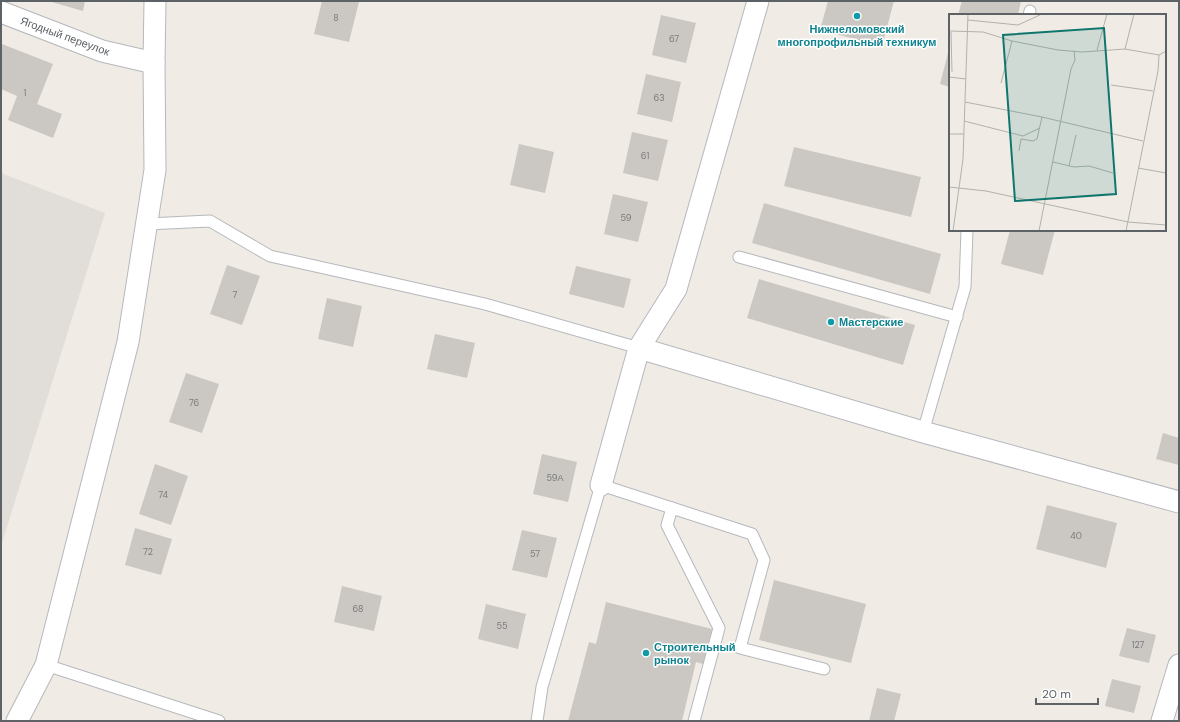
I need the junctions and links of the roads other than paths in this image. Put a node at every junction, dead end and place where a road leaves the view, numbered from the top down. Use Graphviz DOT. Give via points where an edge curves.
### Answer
graph roads {
  1 [pos="155,1"];
  2 [pos="758,1"];
  3 [pos="1,12"];
  4 [pos="154,63"];
  5 [pos="147,224"];
  6 [pos="968,231"];
  7 [pos="739,257"];
  8 [pos="957,317"];
  9 [pos="639,348"];
  10 [pos="923,432"];
  11 [pos="601,485"];
  12 [pos="1179,502"];
  13 [pos="672,508"];
  14 [pos="46,665"];
  15 [pos="1179,665"];
  16 [pos="824,669"];
  17 [pos="17,721"];
  18 [pos="219,721"];
  19 [pos="537,721"];
  20 [pos="694,721"];
  21 [pos="1162,721"];
  1 -- 4 [label="street"];
  2 -- 9 [label="street" via="676,289"];
  3 -- 4 [label="street, Ягодный переулок" via="102,51"];
  4 -- 5 [label="street" via="155,170"];
  5 -- 9 [label="lane" via="210,222 270,256 485,304"];
  5 -- 14 [label="street" via="128,342"];
  6 -- 8 [label="lane" via="966,287"];
  7 -- 8 [label="lane"];
  8 -- 10 [label="lane"];
  9 -- 10 [label="street"];
  9 -- 11 [label="street"];
  10 -- 12 [label="street"];
  11 -- 13 [label="lane"];
  11 -- 19 [label="lane" via="542,687"];
  13 -- 16 [label="lane" via="752,534 764,560 740,648"];
  13 -- 20 [label="lane" via="667,525 719,628"];
  14 -- 17 [label="street"];
  14 -- 18 [label="lane"];
  15 -- 21 [label="street"];
}
